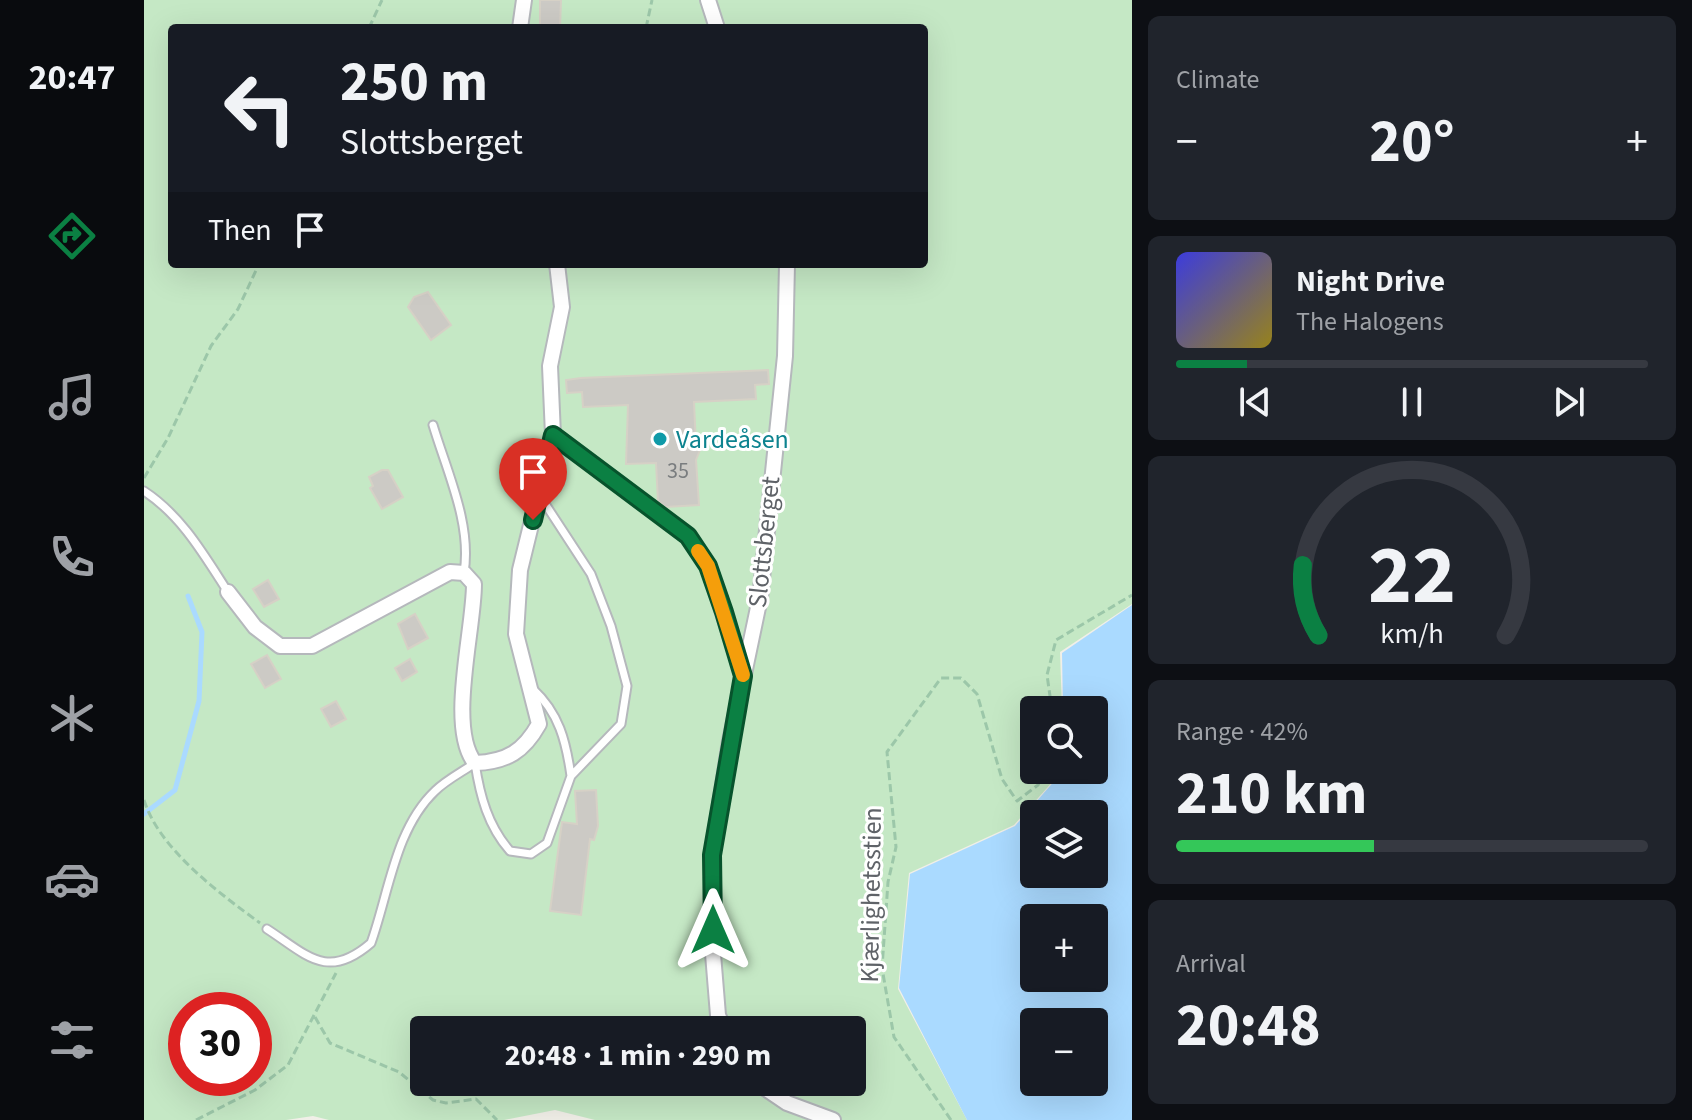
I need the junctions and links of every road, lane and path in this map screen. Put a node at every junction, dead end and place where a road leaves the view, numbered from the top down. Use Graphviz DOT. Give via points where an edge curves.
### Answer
graph roads {
  1 [pos="382,0"];
  2 [pos="524,0"];
  3 [pos="652,0"];
  4 [pos="708,0"];
  5 [pos="371,24"];
  6 [pos="521,24"];
  7 [pos="647,24"];
  8 [pos="716,24"];
  9 [pos="257,268"];
  10 [pos="557,268"];
  11 [pos="787,268"];
  12 [pos="433,425"];
  13 [pos="553,435"];
  14 [pos="144,478"];
  15 [pos="144,491"];
  16 [pos="540,495"];
  17 [pos="464,573"];
  18 [pos="228,592"];
  19 [pos="1132,595"];
  20 [pos="743,676"];
  21 [pos="529,684"];
  22 [pos="1050,696"];
  23 [pos="475,763"];
  24 [pos="571,776"];
  25 [pos="1039,784"];
  26 [pos="144,800"];
  27 [pos="267,929"];
  28 [pos="342,963"];
  29 [pos="718,1016"];
  30 [pos="315,1017"];
  31 [pos="777,1096"];
  32 [pos="196,1120"];
  33 [pos="497,1120"];
  34 [pos="833,1120"];
  35 [pos="951,1120"];
  1 -- 5 [label="path"];
  2 -- 6 [label="street"];
  3 -- 7 [label="path"];
  4 -- 8 [label="street"];
  9 -- 14 [label="path"];
  10 -- 13 [label="street" via="562,307 550,366"];
  11 -- 20 [label="street, Slottsberget" via="785,356 760,598"];
  12 -- 17 [label="lane" via="464,530"];
  13 -- 16 [label="street"];
  13 -- 20 [label="street, Slottsberget" via="688,536 708,566"];
  15 -- 18 [label="lane" via="191,535"];
  16 -- 21 [label="street" via="520,570 517,608 516,634"];
  16 -- 24 [label="lane" via="591,574 627,686 621,724"];
  17 -- 18 [label="street" via="450,572 312,646 280,646 255,627"];
  17 -- 23 [label="street" via="474,584 474,602 462,727"];
  19 -- 22 [label="path" via="1056,640 1047,675"];
  20 -- 29 [label="street, Slottsberget" via="712,855"];
  21 -- 23 [label="street" via="539,724 529,741 497,763"];
  21 -- 24 [label="lane" via="559,723"];
  23 -- 24 [label="lane" via="496,835 510,851 531,854 547,843"];
  23 -- 28 [label="lane" via="419,809 406,831 371,943"];
  25 -- 35 [label="path, Kjærlighetsstien" via="1017,801 1002,779 977,694 961,678 941,678 887,752 896,847 882,968 894,1037"];
  26 -- 27 [label="path" via="158,834"];
  27 -- 28 [label="lane" via="314,960"];
  28 -- 30 [label="path"];
  30 -- 32 [label="path" via="275,1078"];
  30 -- 33 [label="path" via="330,1043 399,1072 433,1100 476,1099"];
  31 -- 34 [label="street"];
}
